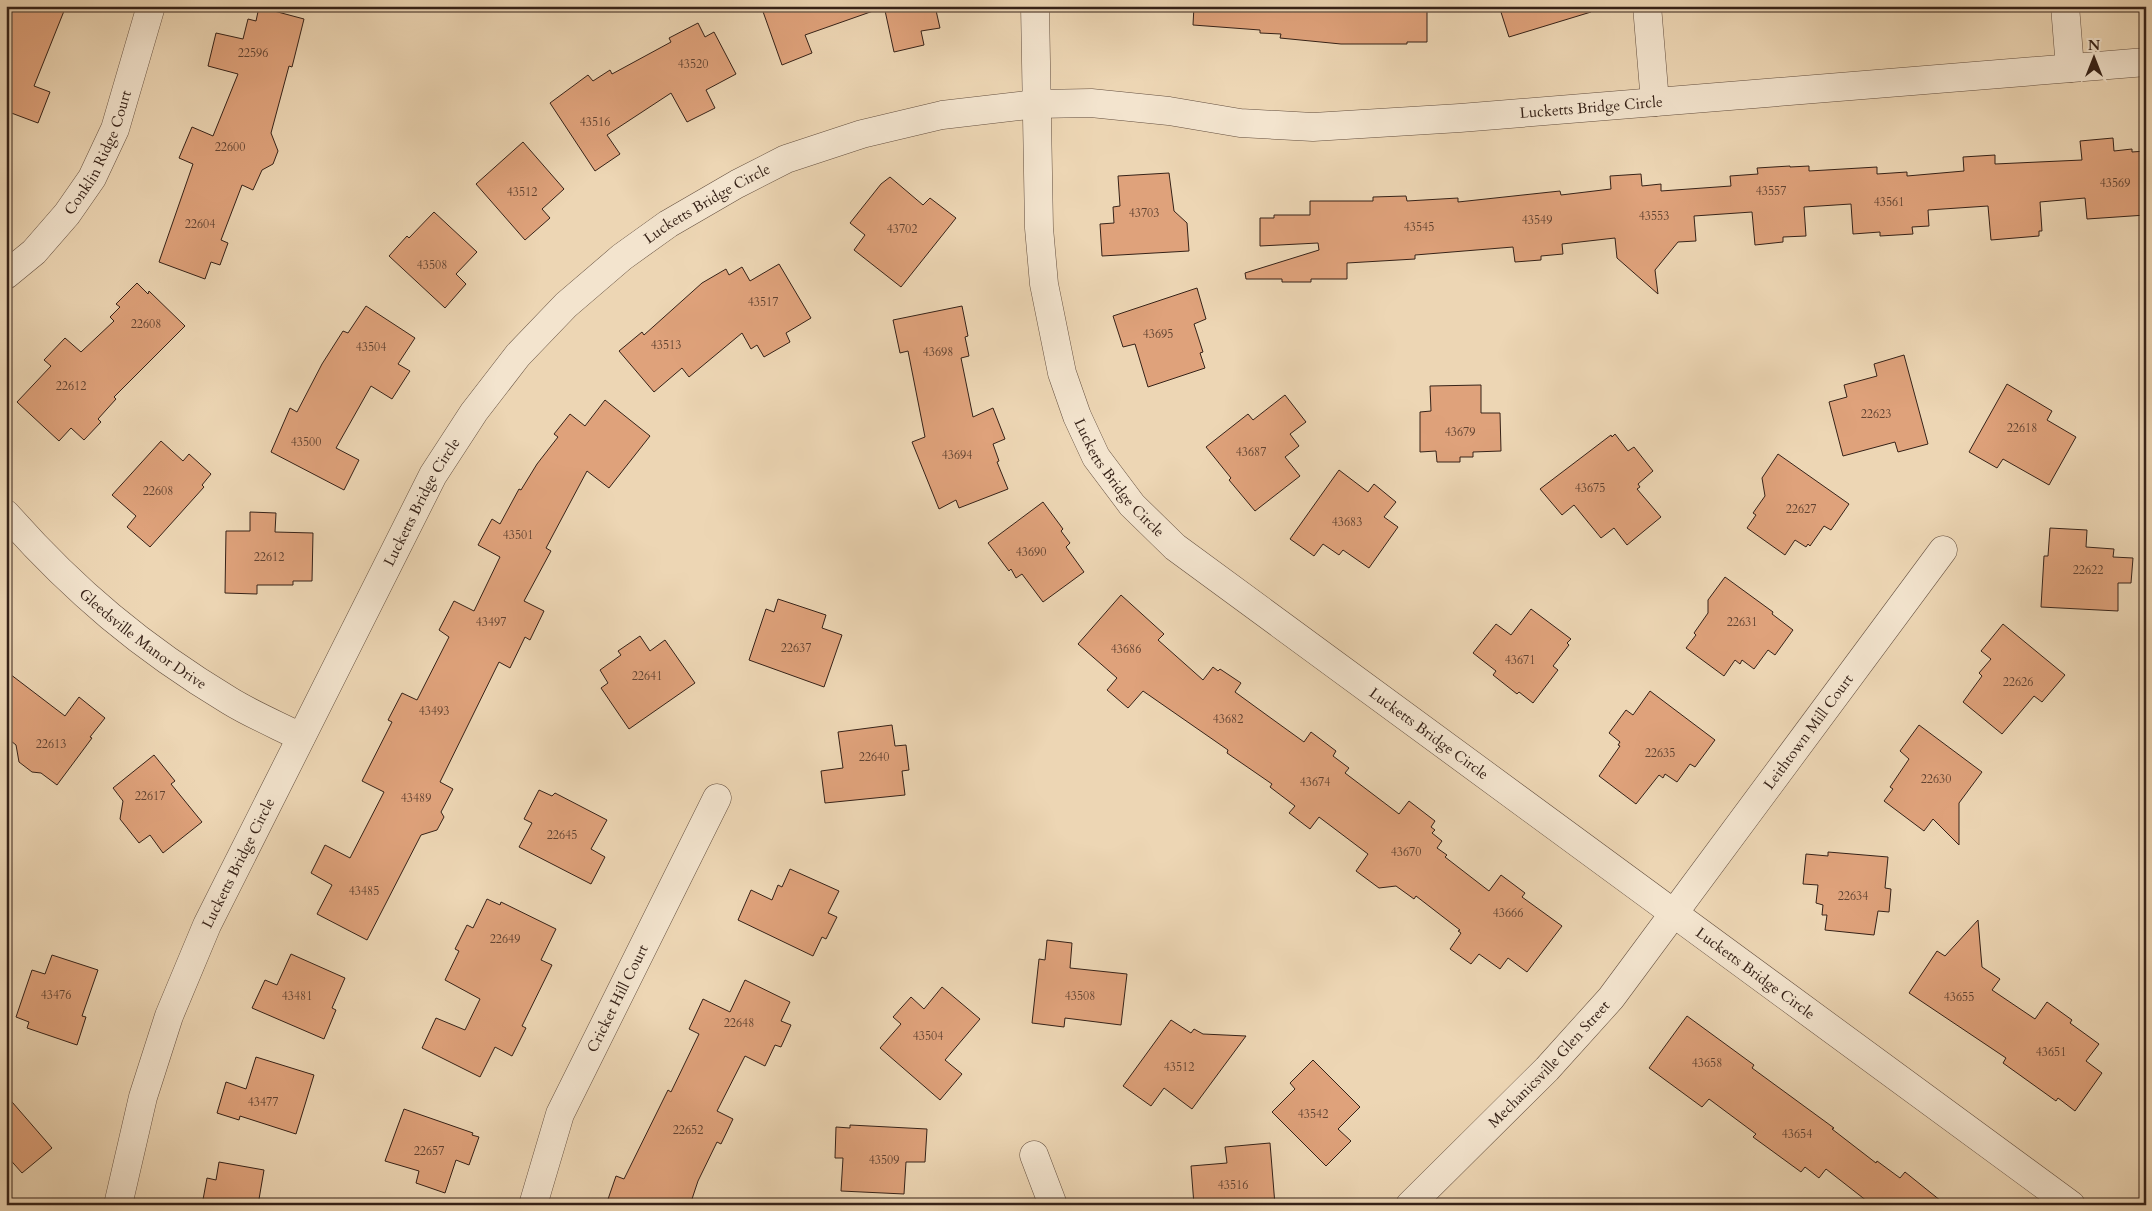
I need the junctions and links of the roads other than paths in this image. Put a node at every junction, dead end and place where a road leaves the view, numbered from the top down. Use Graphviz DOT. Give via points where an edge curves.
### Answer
graph roads {
  1 [pos="151,6"];
  2 [pos="1035,6"];
  3 [pos="1646,6"];
  4 [pos="2065,6"];
  5 [pos="2146,62"];
  6 [pos="2070,68"];
  7 [pos="1655,102"];
  8 [pos="1037,104"];
  9 [pos="6,275"];
  10 [pos="6,514"];
  11 [pos="1943,550"];
  12 [pos="301,737"];
  13 [pos="718,798"];
  14 [pos="1675,913"];
  15 [pos="1034,1155"];
  16 [pos="118,1205"];
  17 [pos="533,1205"];
  18 [pos="1053,1205"];
  19 [pos="1410,1205"];
  20 [pos="2071,1205"];
  1 -- 9 [label="street, Conklin Ridge Court" via="115,129 92,178 67,214 34,252"];
  2 -- 8 [label="street"];
  3 -- 7 [label="street"];
  4 -- 6 [label="street"];
  5 -- 6 [label="street, Lucketts Bridge Circle"];
  6 -- 7 [label="street, Lucketts Bridge Circle"];
  7 -- 8 [label="street, Lucketts Bridge Circle" via="1313,127 1240,123 1091,102"];
  8 -- 12 [label="street, Lucketts Bridge Circle" via="942,115 862,134 786,159 668,224 622,257 566,305 525,348 474,412 434,475"];
  8 -- 14 [label="street, Lucketts Bridge Circle" via="1039,228 1044,284 1062,373 1096,457 1132,505 1175,547"];
  10 -- 12 [label="street, Gleedsville Manor Drive" via="97,607 158,655 232,702"];
  11 -- 14 [label="street, Leithtown Mill Court"];
  12 -- 16 [label="street, Lucketts Bridge Circle" via="207,925 169,1016 143,1097"];
  13 -- 17 [label="street, Cricket Hill Court" via="560,1114"];
  14 -- 19 [label="street, Mechanicsville Glen Street" via="1611,998 1547,1069"];
  14 -- 20 [label="street, Lucketts Bridge Circle"];
  15 -- 18 [label="street"];
}
